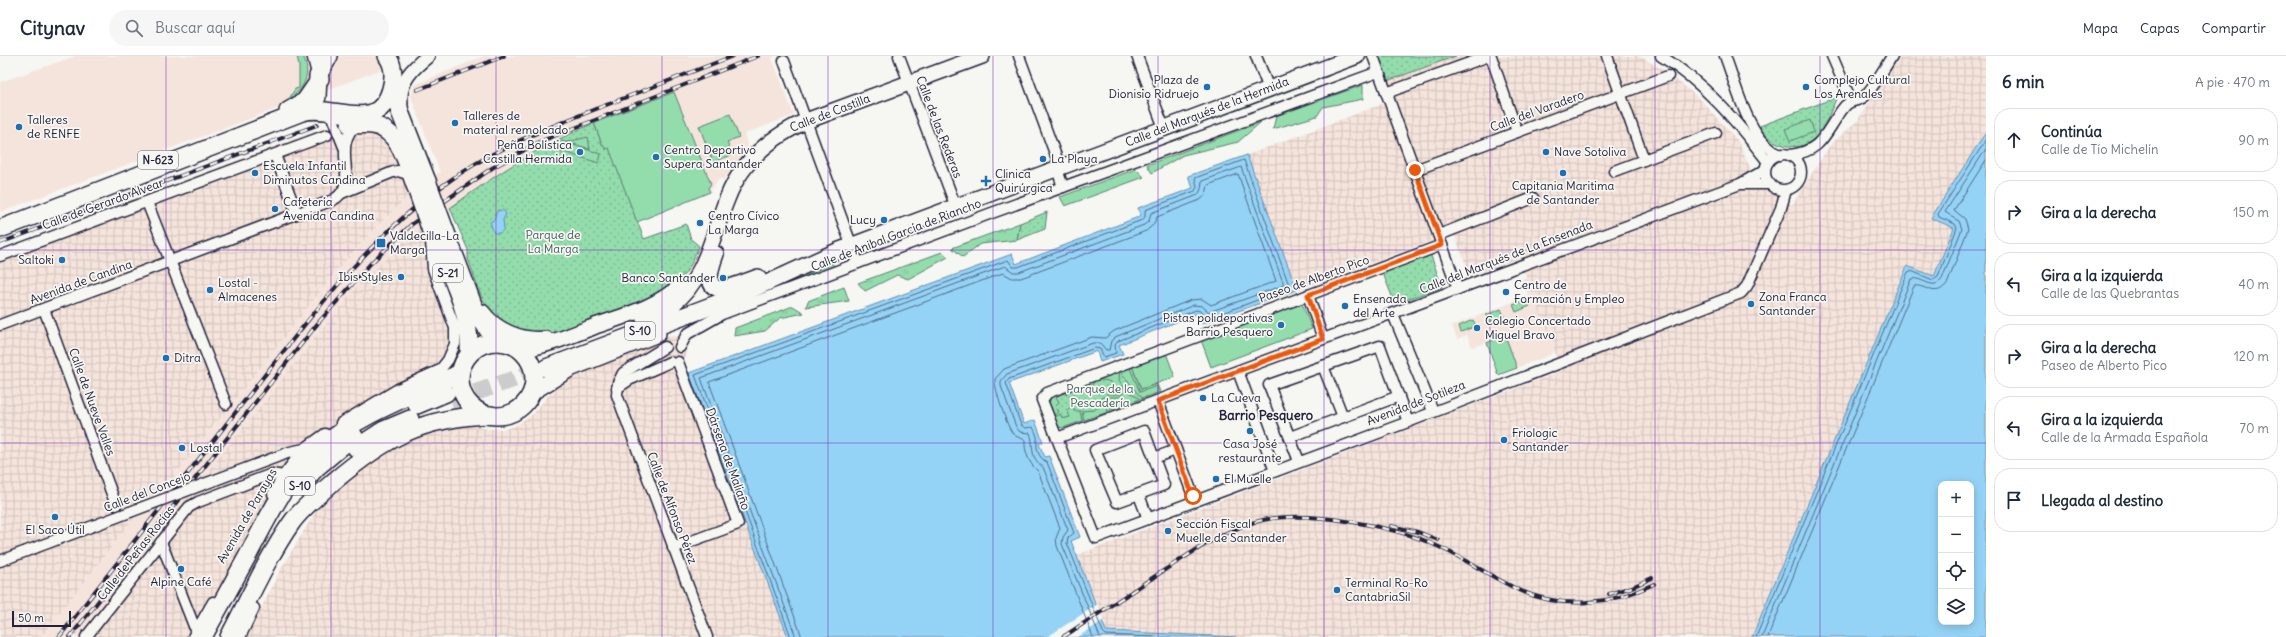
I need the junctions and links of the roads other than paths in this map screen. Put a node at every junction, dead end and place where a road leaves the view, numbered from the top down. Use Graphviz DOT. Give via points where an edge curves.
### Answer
graph roads {
  1 [pos="311,56"];
  2 [pos="336,56"];
  3 [pos="387,56"];
  4 [pos="393,56"];
  5 [pos="424,56"];
  6 [pos="428,56"];
  7 [pos="899,56"];
  8 [pos="982,56"];
  9 [pos="1019,56"];
  10 [pos="1256,56"];
  11 [pos="1357,56"];
  12 [pos="1373,56"];
  13 [pos="1490,56"];
  14 [pos="1607,56"];
  15 [pos="1661,56"];
  16 [pos="1725,56"];
  17 [pos="1832,56"];
  18 [pos="1892,56"];
  19 [pos="1138,60"];
  20 [pos="784,61"];
  21 [pos="1378,72"];
  22 [pos="319,76"];
  23 [pos="1668,76"];
  24 [pos="909,83"];
  25 [pos="396,89"];
  26 [pos="1269,89"];
  27 [pos="1386,93"];
  28 [pos="1620,94"];
  29 [pos="1851,100"];
  30 [pos="330,114"];
  31 [pos="806,121"];
  32 [pos="362,123"];
  33 [pos="1162,123"];
  34 [pos="1517,132"];
  35 [pos="1716,133"];
  36 [pos="327,135"];
  37 [pos="344,144"];
  38 [pos="276,155"];
  39 [pos="1785,155"];
  40 [pos="1644,160"];
  41 [pos="1767,166"];
  42 [pos="1059,168"];
  43 [pos="1415,170"];
  44 [pos="1614,171"];
  45 [pos="416,174"];
  46 [pos="737,180"];
  47 [pos="1740,184"];
  48 [pos="1770,184"];
  49 [pos="1063,187"];
  50 [pos="1786,190"];
  51 [pos="342,193"];
  52 [pos="1533,198"];
  53 [pos="147,202"];
  54 [pos="956,207"];
  55 [pos="297,214"];
  56 [pos="0,220"];
  57 [pos="436,225"];
  58 [pos="0,229"];
  59 [pos="1439,235"];
  60 [pos="853,245"];
  61 [pos="1442,245"];
  62 [pos="833,253"];
  63 [pos="0,256"];
  64 [pos="171,262"];
  65 [pos="704,263"];
  66 [pos="858,263"];
  67 [pos="1458,289"];
  68 [pos="1308,295"];
  69 [pos="735,297"];
  70 [pos="472,298"];
  71 [pos="673,304"];
  72 [pos="44,309"];
  73 [pos="1393,314"];
  74 [pos="0,325"];
  75 [pos="576,333"];
  76 [pos="1323,339"];
  77 [pos="496,342"];
  78 [pos="665,347"];
  79 [pos="680,347"];
  80 [pos="520,350"];
  81 [pos="469,354"];
  82 [pos="1323,366"];
  83 [pos="1238,371"];
  84 [pos="460,373"];
  85 [pos="617,388"];
  86 [pos="531,393"];
  87 [pos="1399,396"];
  88 [pos="1158,401"];
  89 [pos="226,404"];
  90 [pos="1433,411"];
  91 [pos="490,415"];
  92 [pos="1343,417"];
  93 [pos="1408,422"];
  94 [pos="353,424"];
  95 [pos="333,428"];
  96 [pos="1290,437"];
  97 [pos="1057,438"];
  98 [pos="304,449"];
  99 [pos="1176,450"];
  100 [pos="1154,458"];
  101 [pos="1299,461"];
  102 [pos="1275,471"];
  103 [pos="283,476"];
  104 [pos="325,489"];
  105 [pos="1140,494"];
  106 [pos="1195,501"];
  107 [pos="116,505"];
  108 [pos="1148,519"];
  109 [pos="161,542"];
  110 [pos="673,548"];
  111 [pos="242,557"];
  112 [pos="0,561"];
  113 [pos="254,608"];
  114 [pos="201,635"];
  115 [pos="86,637"];
  116 [pos="222,637"];
  117 [pos="229,637"];
  118 [pos="240,637"];
  119 [pos="707,637"];
  1 -- 22 [label="main road"];
  2 -- 22 [label="highway"];
  3 -- 25 [label="highway, S-21"];
  4 -- 25 [label="highway, S-21" via="398,70"];
  5 -- 25 [label="main road" via="409,68"];
  6 -- 25 [label="main road"];
  7 -- 24 [label="street, Calle de las Rederas"];
  8 -- 24 [label="main road, Calle de Castilla"];
  9 -- 42 [label="street"];
  10 -- 26 [label="street"];
  11 -- 26 [label="main road, Calle del Marqués de la Hermida"];
  12 -- 21 [label="street"];
  13 -- 27 [label="street"];
  13 -- 34 [label="street"];
  14 -- 28 [label="street"];
  15 -- 41 [label="street" via="1689,75 1717,100"];
  16 -- 39 [label="street" via="1755,132 1764,145"];
  17 -- 29 [label="street"];
  18 -- 29 [label="street" via="1865,96"];
  19 -- 33 [label="street"];
  20 -- 31 [label="street"];
  21 -- 27 [label="street"];
  21 -- 49 [label="street, Calle de Anibal García de Riancho"];
  22 -- 30 [label="highway" via="317,98"];
  22 -- 56 [label="highway, N-623" via="292,109"];
  23 -- 28 [label="street, Calle del Varadero"];
  24 -- 31 [label="main road, Calle de Castilla"];
  24 -- 54 [label="street, Calle de las Rederas"];
  25 -- 30 [label="highway, S-21" via="382,107 369,114"];
  25 -- 32 [label="highway" via="384,111"];
  25 -- 45 [label="highway, S-21"];
  26 -- 33 [label="main road, Calle del Marqués de la Hermida"];
  27 -- 43 [label="street"];
  28 -- 34 [label="street, Calle del Varadero"];
  28 -- 40 [label="street"];
  29 -- 39 [label="street" via="1814,148 1802,154"];
  30 -- 32 [label="highway, S-21"];
  30 -- 37 [label="street"];
  30 -- 58 [label="highway, N-623" via="309,114 252,133"];
  31 -- 46 [label="main road, Calle de Castilla" via="783,132 763,147"];
  31 -- 60 [label="street"];
  32 -- 37 [label="street"];
  32 -- 45 [label="highway, S-21" via="380,122 394,132"];
  33 -- 42 [label="main road, Calle del Marqués de la Hermida"];
  34 -- 43 [label="street, Calle del Varadero"];
  35 -- 40 [label="street"];
  36 -- 38 [label="street, Calle de Gerardo Alvear"];
  37 -- 45 [label="street" via="358,129 377,130 391,141 402,161"];
  37 -- 51 [label="street" via="346,181"];
  38 -- 53 [label="street, Calle de Gerardo Alvear"];
  38 -- 55 [label="street"];
  39 -- 41 [label="street"];
  39 -- 50 [label="street" via="1799,164 1801,175 1796,185"];
  40 -- 44 [label="street"];
  41 -- 47 [label="street, Calle del Marqués de La Ensenada"];
  41 -- 48 [label="street"];
  42 -- 49 [label="street"];
  42 -- 54 [label="main road, Calle del Marqués de la Hermida"];
  43 -- 59 [label="street"];
  45 -- 51 [label="street, Avenida de Candina" via="393,172"];
  45 -- 57 [label="highway, S-21, bridge"];
  46 -- 62 [label="main road" via="710,272 710,282 714,287 720,290 728,288"];
  46 -- 65 [label="main road, Calle de Castilla" via="727,197"];
  47 -- 48 [label="street, Calle del Marqués de La Ensenada"];
  47 -- 67 [label="street, Calle del Marqués de La Ensenada"];
  48 -- 50 [label="street"];
  49 -- 66 [label="street, Calle de Anibal García de Riancho"];
  50 -- 90 [label="street, Avenida de Sotileza" via="1781,208 1745,290"];
  51 -- 55 [label="street, Avenida de Candina" via="333,200"];
  52 -- 59 [label="street"];
  53 -- 63 [label="street, Calle de Gerardo Alvear"];
  53 -- 64 [label="street"];
  54 -- 60 [label="main road, Calle del Marqués de la Hermida"];
  55 -- 64 [label="street, Avenida de Candina"];
  57 -- 70 [label="highway, S-21"];
  57 -- 81 [label="highway, S-21" via="467,318"];
  57 -- 95 [label="street, Avenida de Parayas" via="433,268 456,336 448,360 440,370 384,397"];
  59 -- 61 [label="street"];
  60 -- 62 [label="main road, Calle del Marqués de la Hermida"];
  60 -- 66 [label="street"];
  61 -- 67 [label="street"];
  61 -- 68 [label="street, Paseo de Alberto Pico"];
  62 -- 69 [label="main road, Calle del Marqués de la Hermida"];
  64 -- 72 [label="street, Avenida de Candina"];
  64 -- 89 [label="street"];
  65 -- 71 [label="main road, Calle de Castilla" via="689,290"];
  65 -- 75 [label="main road" via="666,298"];
  66 -- 79 [label="street, Calle de Anibal García de Riancho" via="722,314 687,334"];
  67 -- 73 [label="street, Calle del Marqués de La Ensenada"];
  68 -- 76 [label="street"];
  68 -- 97 [label="street, Paseo de Alberto Pico" via="1047,393 1042,400"];
  69 -- 71 [label="highway, S-10" via="544,362 655,315"];
  69 -- 86 [label="main road, Calle del Marqués de la Hermida" via="667,330 570,369"];
  70 -- 75 [label="main road" via="492,324 515,336 539,340"];
  70 -- 77 [label="highway, S-21" via="480,320"];
  72 -- 74 [label="street, Avenida de Candina"];
  72 -- 107 [label="street, Calle de Nueve Valles"];
  73 -- 76 [label="street, Calle del Marqués de La Ensenada"];
  73 -- 90 [label="street"];
  75 -- 80 [label="main road" via="549,344"];
  76 -- 83 [label="street, Calle del Marqués de La Ensenada"];
  77 -- 80 [label="highway" via="509,344"];
  77 -- 81 [label="highway" via="481,345"];
  78 -- 85 [label="street" via="623,373 619,377"];
  80 -- 86 [label="highway" via="532,368 534,380"];
  81 -- 84 [label="highway"];
  82 -- 87 [label="street" via="1380,346"];
  82 -- 92 [label="street"];
  82 -- 96 [label="street" via="1269,385"];
  83 -- 88 [label="street, Calle del Marqués de La Ensenada"];
  83 -- 102 [label="street"];
  84 -- 91 [label="highway" via="460,385 470,405"];
  84 -- 94 [label="highway"];
  85 -- 110 [label="street, Calle de Alfonso Pérez" via="620,404"];
  85 -- 110 [label="street, Dársena de Maliaño" via="629,380 674,362 738,524"];
  86 -- 91 [label="highway" via="520,408 511,413"];
  87 -- 92 [label="street"];
  87 -- 93 [label="street"];
  88 -- 97 [label="street, Calle del Marqués de La Ensenada"];
  88 -- 99 [label="street"];
  90 -- 93 [label="street, Avenida de Sotileza"];
  91 -- 104 [label="highway" via="456,416 415,428 364,456"];
  92 -- 96 [label="street"];
  93 -- 101 [label="street, Avenida de Sotileza"];
  94 -- 95 [label="highway"];
  94 -- 111 [label="highway" via="322,446 306,462"];
  95 -- 98 [label="street, Avenida de Parayas"];
  96 -- 101 [label="street"];
  97 -- 108 [label="street, Avenida de Sotileza" via="1096,538"];
  98 -- 103 [label="street, Avenida de Parayas"];
  98 -- 112 [label="street, Calle del Concejo, bridge"];
  99 -- 100 [label="street"];
  99 -- 106 [label="street"];
  100 -- 105 [label="street" via="1164,485"];
  100 -- 105 [label="street" via="1144,432 1096,450 1117,502"];
  101 -- 102 [label="street, Avenida de Sotileza"];
  102 -- 106 [label="street, Avenida de Sotileza"];
  103 -- 109 [label="street, Calle de Peñas Rocías" via="272,474 188,507"];
  103 -- 111 [label="street, Avenida de Parayas"];
  104 -- 113 [label="highway" via="289,539"];
  104 -- 117 [label="highway" via="293,521"];
  105 -- 108 [label="street"];
  106 -- 108 [label="street, Avenida de Sotileza"];
  109 -- 114 [label="street" via="194,626"];
  109 -- 115 [label="street, Calle de Peñas Rocías"];
  110 -- 119 [label="street, Calle de Alfonso Pérez"];
  111 -- 114 [label="highway"];
  113 -- 118 [label="street"];
  114 -- 116 [label="highway, S-10" via="284,504 316,468 351,438 391,416 449,397 384,430 348,453 318,479 276,535"];
}
